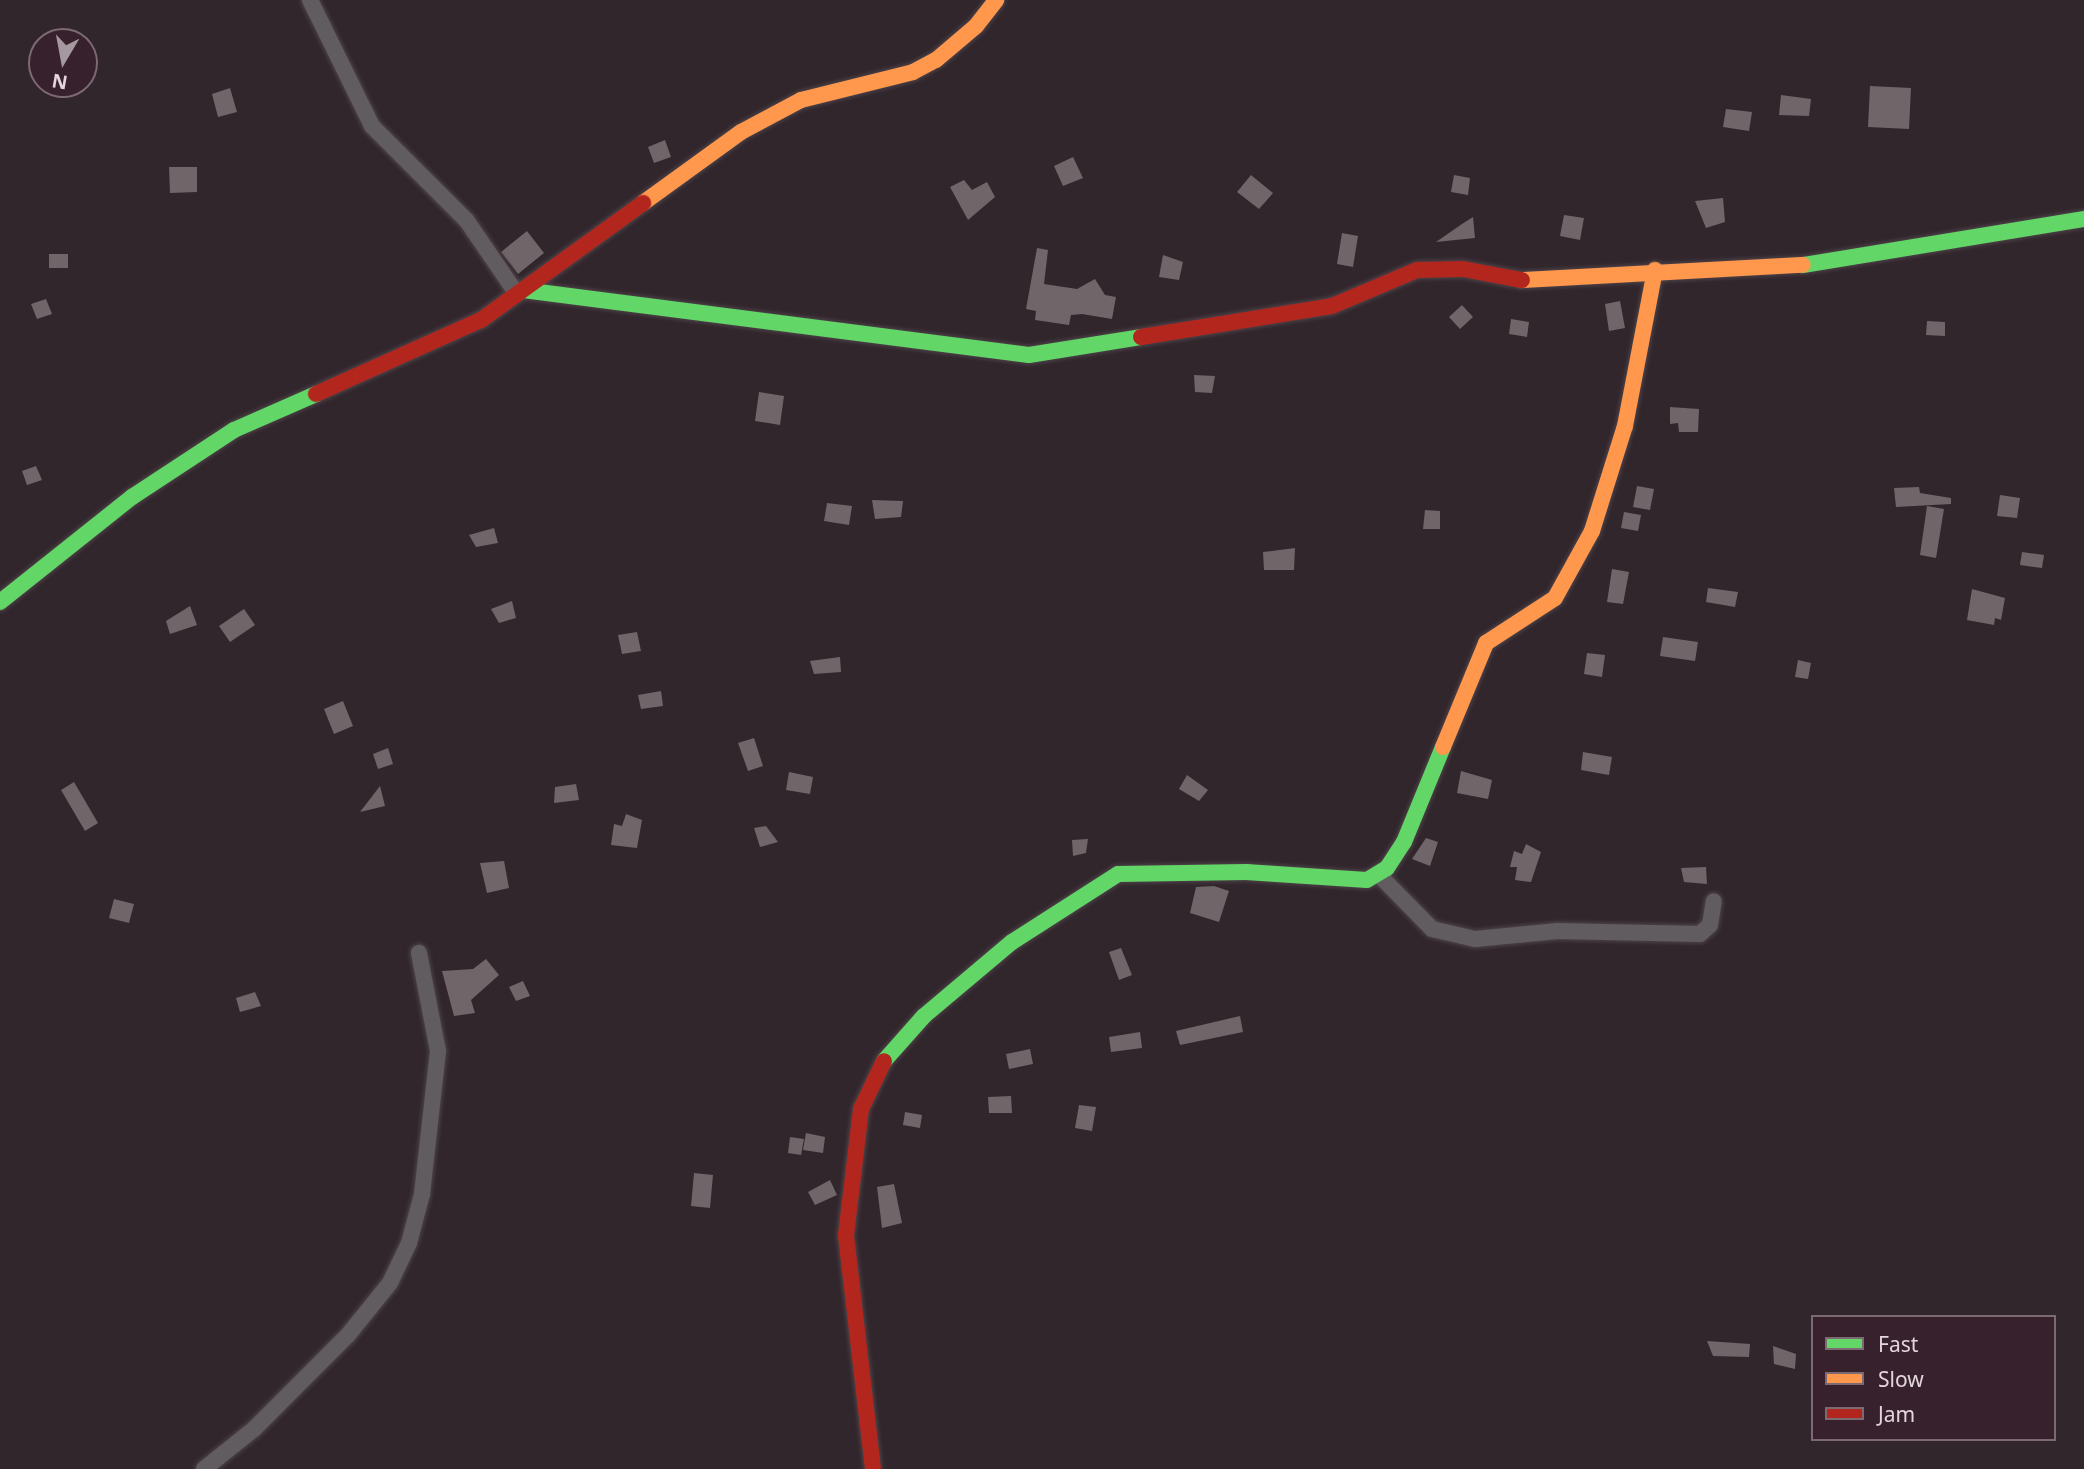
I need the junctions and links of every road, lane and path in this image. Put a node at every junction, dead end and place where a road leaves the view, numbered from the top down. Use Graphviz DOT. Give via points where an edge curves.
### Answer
graph roads {
  1 [pos="310,0"];
  2 [pos="996,0"];
  3 [pos="2084,219"];
  4 [pos="1655,270"];
  5 [pos="520,292"];
  6 [pos="0,603"];
  7 [pos="1378,874"];
  8 [pos="1714,901"];
  9 [pos="419,953"];
  10 [pos="204,1469"];
  11 [pos="873,1469"];
  1 -- 5 [label="street" via="372,127 467,221"];
  2 -- 5 [label="street" via="956,45 913,72 801,100 768,115"];
  3 -- 4 [label="street" via="1838,263"];
  4 -- 5 [label="street" via="1526,281 1462,269 1417,270 1332,306 1029,355"];
  4 -- 7 [label="street" via="1625,426 1592,531 1555,598 1486,643 1404,842"];
  5 -- 6 [label="street" via="481,320 234,430 132,497"];
  7 -- 8 [label="street" via="1432,929 1475,939 1570,930 1700,934 1710,925"];
  7 -- 11 [label="street" via="1346,881 1247,872 1118,874 1012,943 892,1049 871,1080 861,1109 846,1235"];
  9 -- 10 [label="street" via="438,1051 422,1194 409,1243 390,1283 348,1335 254,1429"];
}
